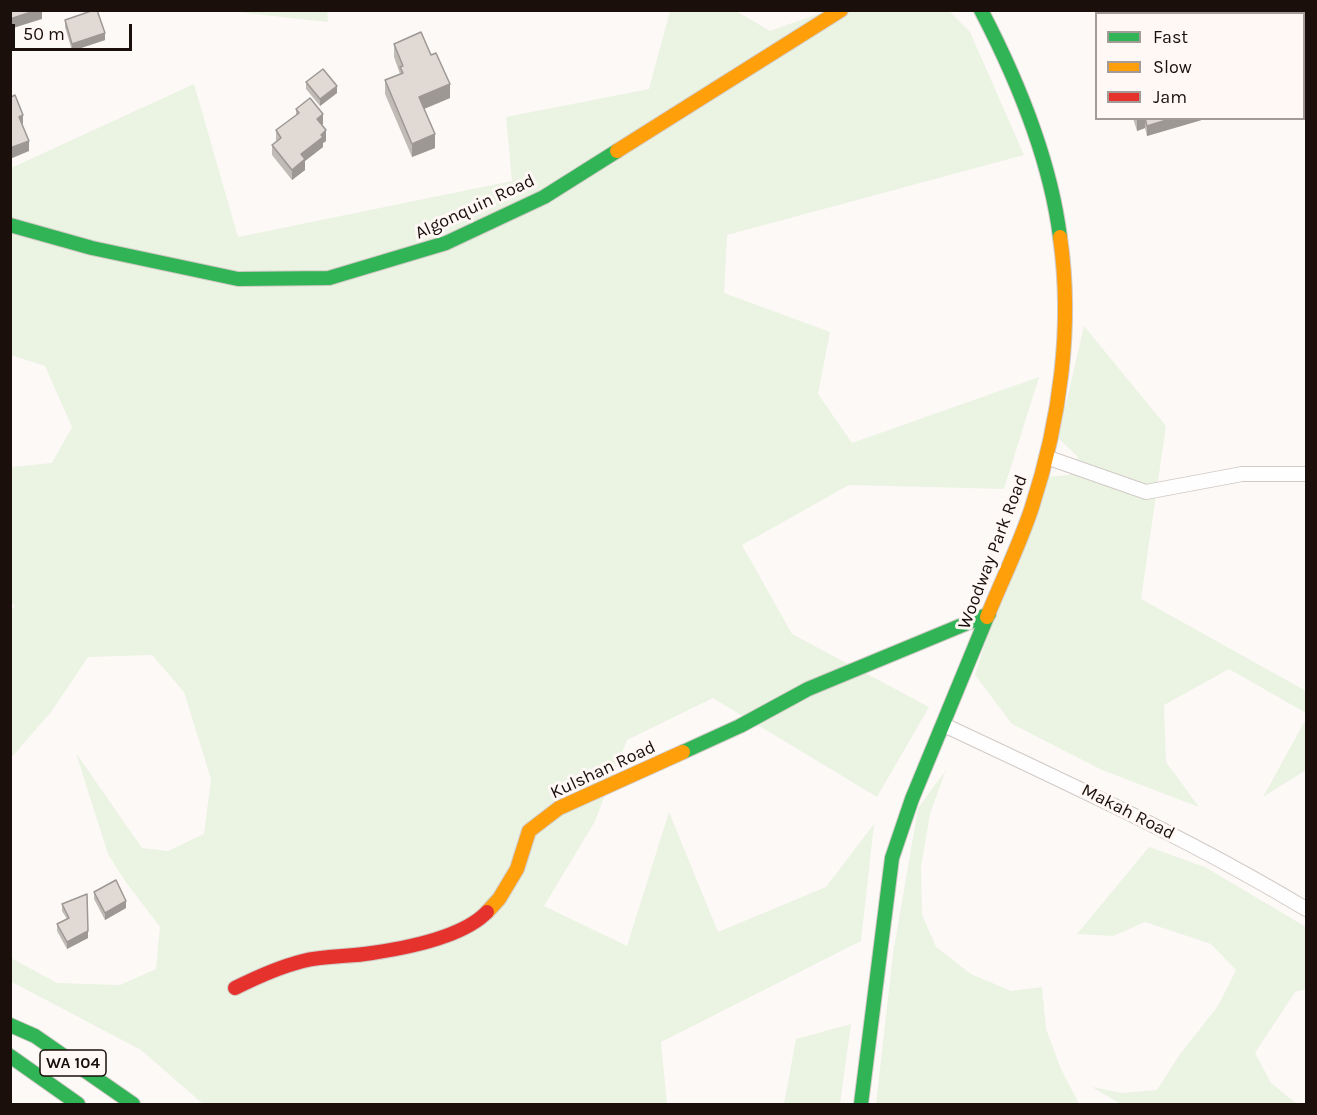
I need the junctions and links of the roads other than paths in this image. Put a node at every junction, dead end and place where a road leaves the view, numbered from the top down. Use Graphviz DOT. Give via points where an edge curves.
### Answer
graph roads {
  1 [pos="841,10"];
  2 [pos="981,10"];
  3 [pos="10,225"];
  4 [pos="1046,457"];
  5 [pos="1306,474"];
  6 [pos="989,614"];
  7 [pos="944,725"];
  8 [pos="1306,909"];
  9 [pos="235,988"];
  10 [pos="10,1025"];
  11 [pos="10,1056"];
  12 [pos="78,1104"];
  13 [pos="133,1104"];
  14 [pos="861,1104"];
  1 -- 3 [label="street, Algonquin Road" via="544,197 417,254 329,278 238,279 92,248"];
  2 -- 4 [label="street, Woodway Park Road" via="1027,110 1063,254 1066,301 1060,384"];
  4 -- 5 [label="street" via="1146,492 1242,474"];
  4 -- 6 [label="street, Woodway Park Road" via="1032,508"];
  6 -- 7 [label="street, Woodway Park Road"];
  6 -- 9 [label="street, Kulshan Road" via="808,690 740,726 559,808 529,831 511,879 477,922 428,941 372,953 305,960"];
  7 -- 8 [label="street, Makah Road" via="1071,783 1240,869"];
  7 -- 14 [label="street, Woodway Park Road" via="892,858"];
  10 -- 13 [label="street, WA 104" via="35,1036"];
  11 -- 12 [label="street, WA 104"];
}
